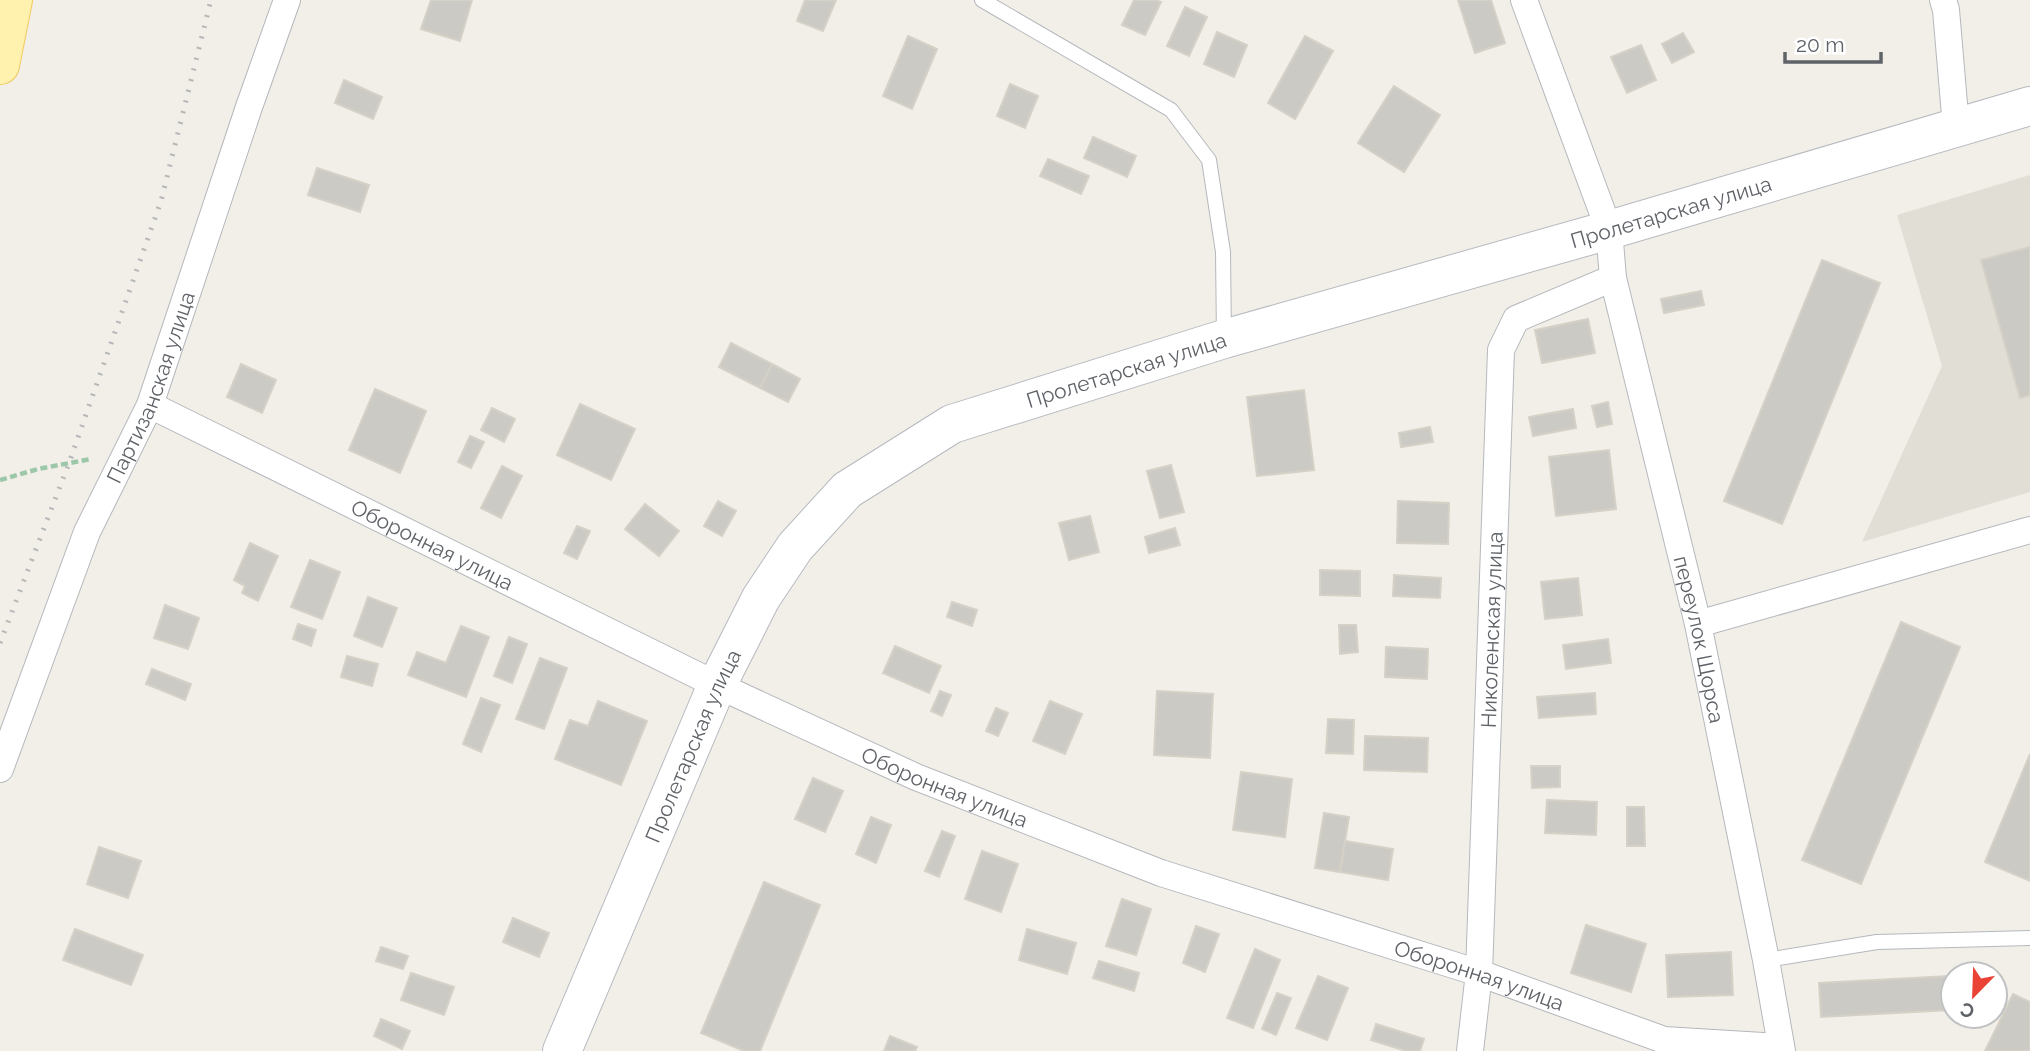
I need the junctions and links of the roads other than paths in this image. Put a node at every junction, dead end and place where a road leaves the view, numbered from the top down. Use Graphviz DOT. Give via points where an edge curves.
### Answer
graph roads {
  1 [pos="13,0"];
  2 [pos="287,0"];
  3 [pos="982,0"];
  4 [pos="1524,0"];
  5 [pos="1943,0"];
  6 [pos="0,65"];
  7 [pos="2030,106"];
  8 [pos="1956,127"];
  9 [pos="1609,229"];
  10 [pos="1613,278"];
  11 [pos="1224,339"];
  12 [pos="150,405"];
  13 [pos="2030,530"];
  14 [pos="1698,624"];
  15 [pos="717,685"];
  16 [pos="0,769"];
  17 [pos="2030,938"];
  18 [pos="1766,960"];
  19 [pos="1479,973"];
  20 [pos="1782,1049"];
  21 [pos="562,1051"];
  22 [pos="1470,1051"];
  1 -- 6 [label="main road"];
  2 -- 12 [label="street, Партизанская улица"];
  3 -- 11 [label="lane" via="1171,110 1209,160 1223,253"];
  4 -- 9 [label="street"];
  5 -- 8 [label="street"];
  7 -- 8 [label="street, Пролетарская улица"];
  8 -- 9 [label="street, Пролетарская улица"];
  9 -- 10 [label="street, переулок Щорса"];
  9 -- 11 [label="street, Пролетарская улица"];
  10 -- 14 [label="street, переулок Щорса"];
  10 -- 19 [label="street, Николенская улица" via="1516,319 1501,350"];
  11 -- 15 [label="street, Пролетарская улица" via="952,424 846,490 794,547 761,598"];
  12 -- 15 [label="street, Оборонная улица"];
  12 -- 16 [label="street, Партизанская улица" via="87,532"];
  13 -- 14 [label="street"];
  14 -- 18 [label="street, переулок Щорса"];
  15 -- 19 [label="street, Оборонная улица" via="916,777 1161,873"];
  15 -- 21 [label="street, Пролетарская улица"];
  17 -- 18 [label="lane" via="1877,942"];
  18 -- 20 [label="street, переулок Щорса"];
  19 -- 20 [label="street, Оборонная улица" via="1664,1040"];
  19 -- 22 [label="street, Николенская улица"];
}
